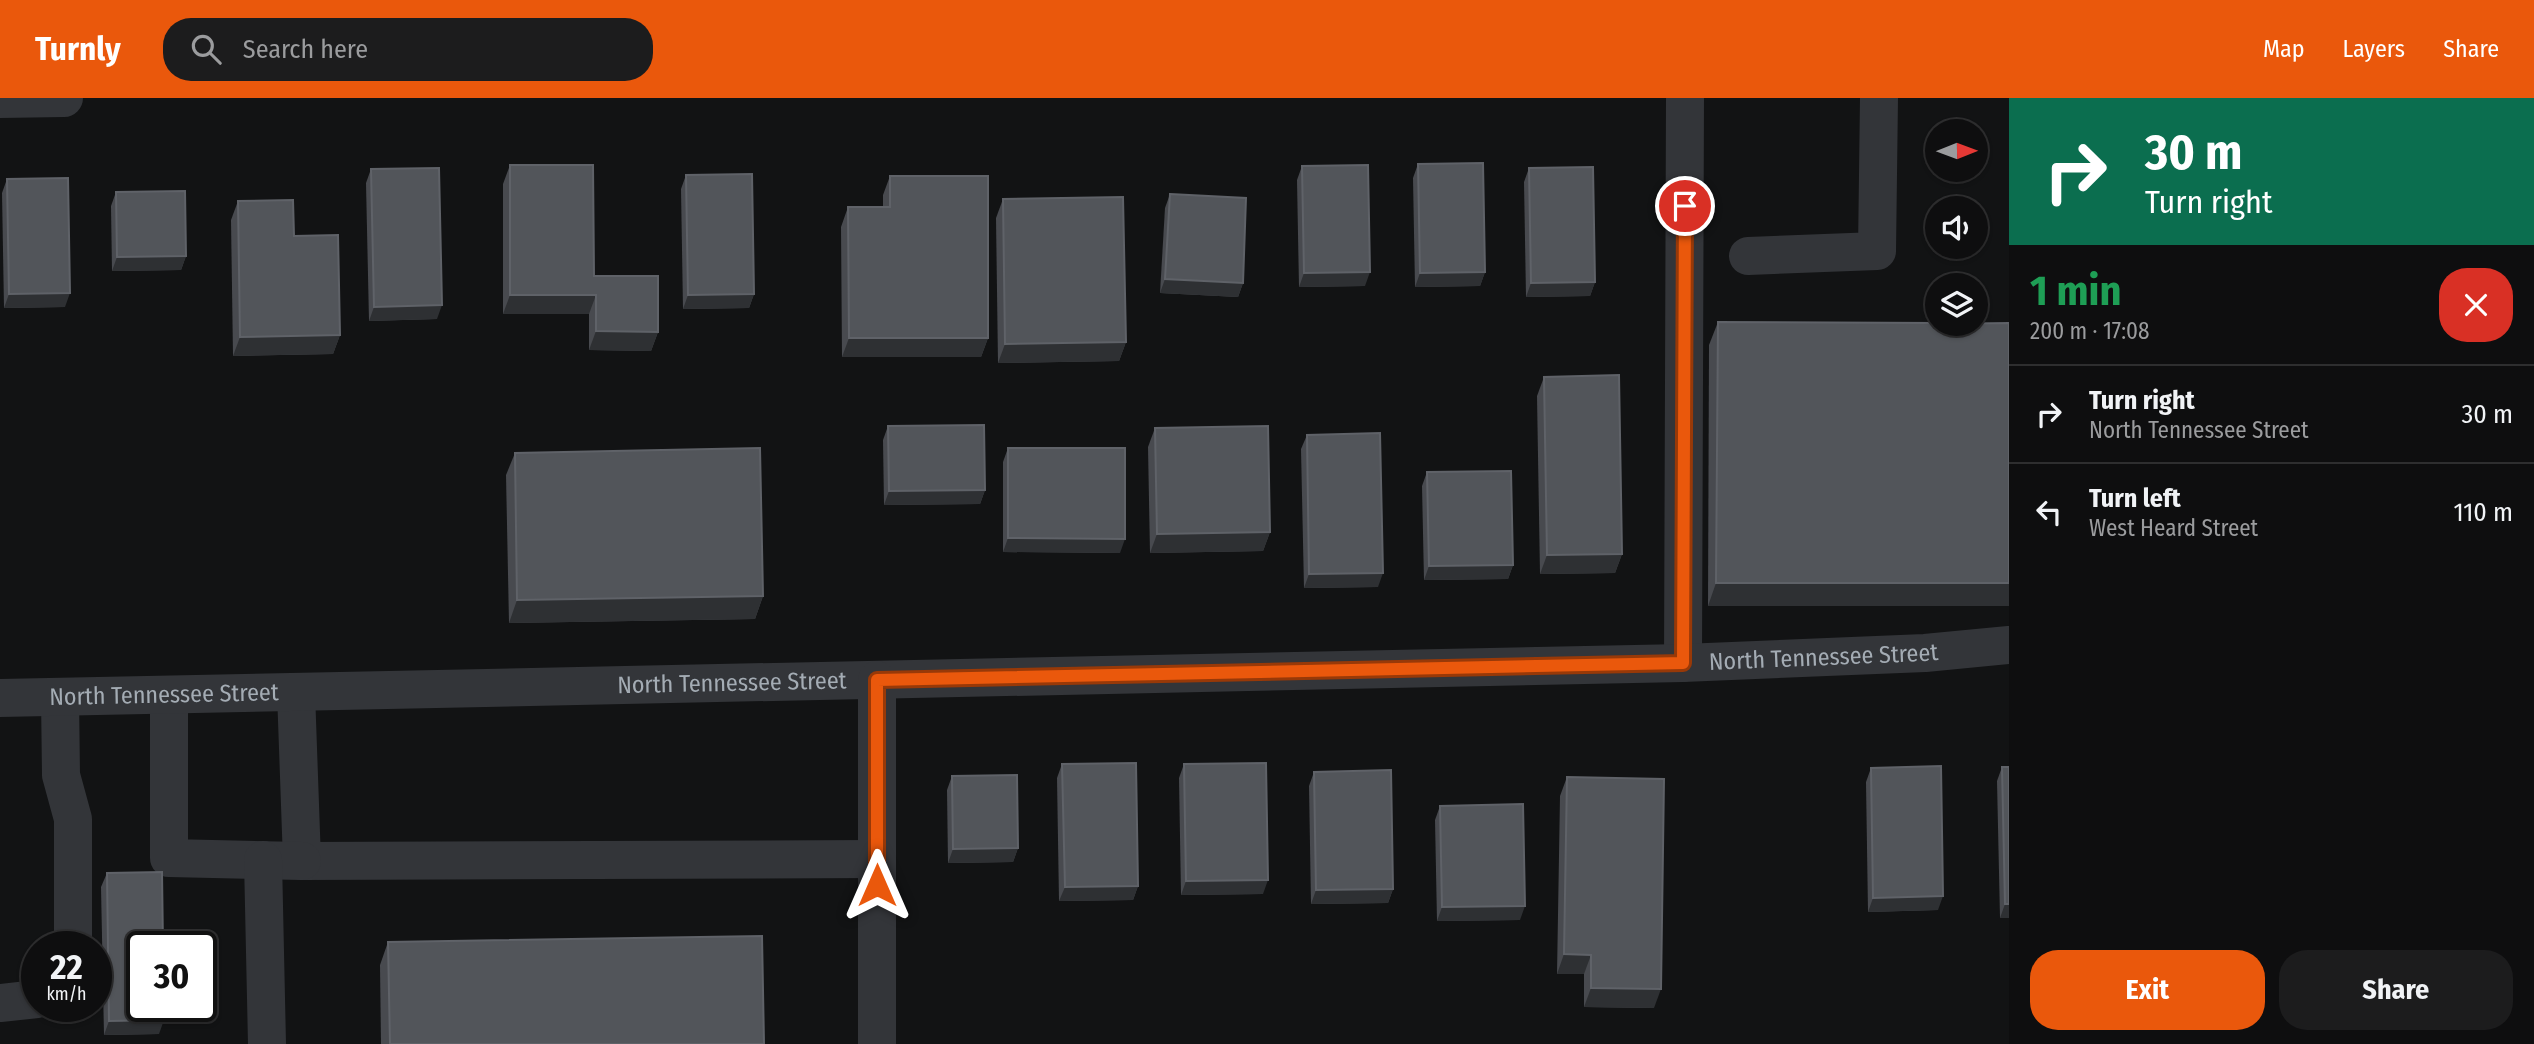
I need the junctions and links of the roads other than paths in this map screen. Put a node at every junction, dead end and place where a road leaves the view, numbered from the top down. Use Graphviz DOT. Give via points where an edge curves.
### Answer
graph roads {
  1 [pos="64,98"];
  2 [pos="1685,98"];
  3 [pos="1880,98"];
  4 [pos="0,99"];
  5 [pos="1748,257"];
  6 [pos="2009,645"];
  7 [pos="1683,663"];
  8 [pos="877,680"];
  9 [pos="296,692"];
  10 [pos="169,695"];
  11 [pos="60,697"];
  12 [pos="0,698"];
  13 [pos="877,859"];
  14 [pos="263,860"];
  15 [pos="302,861"];
  16 [pos="73,931"];
  17 [pos="21,1001"];
  18 [pos="0,1003"];
  19 [pos="267,1044"];
  20 [pos="877,1044"];
  1 -- 4 [label="street"];
  2 -- 7 [label="street"];
  3 -- 5 [label="street" via="1877,251"];
  6 -- 7 [label="street, North Tennessee Street"];
  7 -- 8 [label="street, North Tennessee Street"];
  8 -- 9 [label="street, North Tennessee Street"];
  8 -- 13 [label="street"];
  9 -- 10 [label="street, North Tennessee Street"];
  9 -- 15 [label="street"];
  10 -- 11 [label="street, North Tennessee Street"];
  10 -- 14 [label="street" via="169,858"];
  11 -- 12 [label="street, North Tennessee Street"];
  11 -- 16 [label="street" via="61,775 73,819"];
  13 -- 15 [label="street"];
  13 -- 20 [label="street"];
  14 -- 15 [label="street"];
  14 -- 19 [label="street"];
  17 -- 18 [label="street"];
}
